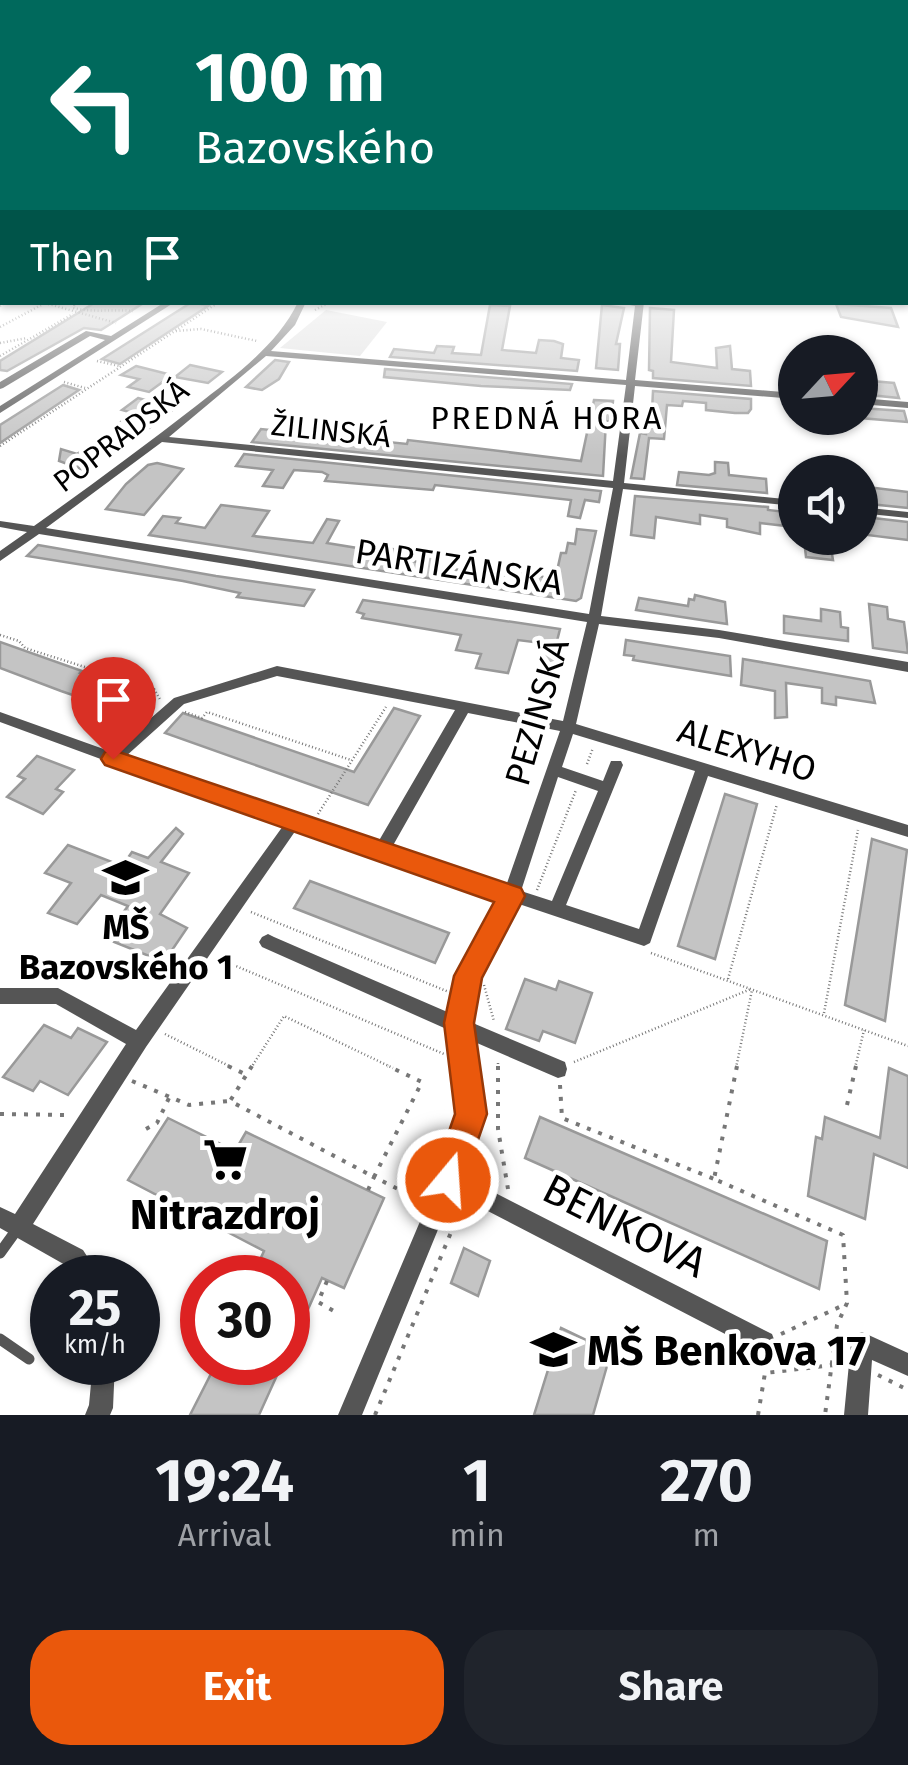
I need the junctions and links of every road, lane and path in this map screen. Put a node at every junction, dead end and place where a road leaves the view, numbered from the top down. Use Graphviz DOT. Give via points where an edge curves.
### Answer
graph roads {
  1 [pos="56,324"];
  2 [pos="120,324"];
  3 [pos="137,324"];
  4 [pos="186,324"];
  5 [pos="290,324"];
  6 [pos="637,324"];
  7 [pos="132,327"];
  8 [pos="176,331"];
  9 [pos="30,339"];
  10 [pos="112,339"];
  11 [pos="0,344"];
  12 [pos="264,348"];
  13 [pos="0,356"];
  14 [pos="91,360"];
  15 [pos="121,367"];
  16 [pos="58,381"];
  17 [pos="630,382"];
  18 [pos="0,386"];
  19 [pos="88,389"];
  20 [pos="778,395"];
  21 [pos="878,403"];
  22 [pos="908,406"];
  23 [pos="0,410"];
  24 [pos="161,439"];
  25 [pos="0,446"];
  26 [pos="618,485"];
  27 [pos="778,501"];
  28 [pos="878,512"];
  29 [pos="908,515"];
  30 [pos="0,524"];
  31 [pos="37,530"];
  32 [pos="0,557"];
  33 [pos="594,619"];
  34 [pos="908,667"];
  35 [pos="464,707"];
  36 [pos="0,717"];
  37 [pos="568,727"];
  38 [pos="595,744"];
  39 [pos="113,759"];
  40 [pos="616,765"];
  41 [pos="704,767"];
  42 [pos="554,770"];
  43 [pos="581,779"];
  44 [pos="607,788"];
  45 [pos="779,790"];
  46 [pos="293,823"];
  47 [pos="859,827"];
  48 [pos="908,831"];
  49 [pos="381,852"];
  50 [pos="511,896"];
  51 [pos="532,902"];
  52 [pos="557,908"];
  53 [pos="251,912"];
  54 [pos="268,942"];
  55 [pos="636,948"];
  56 [pos="214,956"];
  57 [pos="728,981"];
  58 [pos="753,988"];
  59 [pos="450,992"];
  60 [pos="0,996"];
  61 [pos="824,1015"];
  62 [pos="459,1023"];
  63 [pos="864,1030"];
  64 [pos="164,1033"];
  65 [pos="138,1041"];
  66 [pos="908,1046"];
  67 [pos="464,1063"];
  68 [pos="558,1069"];
  69 [pos="247,1075"];
  70 [pos="132,1081"];
  71 [pos="170,1097"];
  72 [pos="230,1101"];
  73 [pos="847,1106"];
  74 [pos="0,1114"];
  75 [pos="74,1115"];
  76 [pos="146,1129"];
  77 [pos="374,1177"];
  78 [pos="714,1180"];
  79 [pos="458,1185"];
  80 [pos="368,1190"];
  81 [pos="436,1209"];
  82 [pos="9,1222"];
  83 [pos="0,1252"];
  84 [pos="70,1255"];
  85 [pos="327,1280"];
  86 [pos="848,1303"];
  87 [pos="339,1314"];
  88 [pos="0,1339"];
  89 [pos="764,1342"];
  90 [pos="29,1359"];
  91 [pos="832,1362"];
  92 [pos="908,1365"];
  93 [pos="101,1385"];
  94 [pos="96,1415"];
  95 [pos="350,1415"];
  96 [pos="375,1415"];
  97 [pos="758,1415"];
  98 [pos="825,1415"];
  99 [pos="856,1415"];
  1 -- 9 [label="path"];
  2 -- 7 [label="path"];
  3 -- 7 [label="street"];
  4 -- 8 [label="path"];
  5 -- 12 [label="street, POPRADSKÁ"];
  6 -- 17 [label="street, PEZINSKÁ"];
  7 -- 10 [label="street"];
  8 -- 12 [label="path" via="201,329"];
  8 -- 15 [label="path"];
  9 -- 11 [label="path"];
  9 -- 13 [label="path"];
  10 -- 18 [label="street" via="89,333"];
  10 -- 23 [label="street"];
  12 -- 17 [label="street"];
  12 -- 24 [label="street, POPRADSKÁ"];
  14 -- 15 [label="path"];
  15 -- 19 [label="path"];
  16 -- 19 [label="path"];
  17 -- 20 [label="street"];
  17 -- 26 [label="street, PEZINSKÁ"];
  19 -- 25 [label="path"];
  21 -- 22 [label="street"];
  24 -- 26 [label="street, ŽILINSKÁ"];
  24 -- 31 [label="street, POPRADSKÁ"];
  26 -- 27 [label="street, ŽILINSKÁ"];
  26 -- 33 [label="street, PEZINSKÁ"];
  28 -- 29 [label="street"];
  30 -- 31 [label="street, PARTIZÁNSKA"];
  31 -- 32 [label="street, POPRADSKÁ"];
  31 -- 33 [label="street, PARTIZÁNSKA"];
  33 -- 34 [label="street, PARTIZÁNSKA"];
  33 -- 37 [label="street, PEZINSKÁ"];
  35 -- 37 [label="street"];
  35 -- 39 [label="street" via="278,671 179,701"];
  35 -- 49 [label="street"];
  36 -- 39 [label="street"];
  37 -- 41 [label="street, ALEXYHO"];
  37 -- 42 [label="street, PEZINSKÁ"];
  38 -- 43 [label="path"];
  39 -- 46 [label="street"];
  40 -- 44 [label="street"];
  41 -- 45 [label="street, ALEXYHO"];
  41 -- 52 [label="street" via="644,938"];
  42 -- 43 [label="street"];
  42 -- 50 [label="street, PEZINSKÁ"];
  43 -- 44 [label="street"];
  43 -- 51 [label="path"];
  44 -- 52 [label="street"];
  45 -- 48 [label="street, ALEXYHO"];
  45 -- 57 [label="path"];
  46 -- 49 [label="street"];
  46 -- 65 [label="street"];
  47 -- 61 [label="path"];
  49 -- 50 [label="street"];
  50 -- 51 [label="street"];
  50 -- 62 [label="street, PEZINSKÁ" via="468,976"];
  51 -- 52 [label="street"];
  53 -- 59 [label="path"];
  54 -- 62 [label="street"];
  55 -- 57 [label="path"];
  56 -- 67 [label="path"];
  57 -- 58 [label="path"];
  58 -- 61 [label="path"];
  58 -- 68 [label="path"];
  58 -- 78 [label="path"];
  60 -- 65 [label="street" via="58,996"];
  61 -- 63 [label="path"];
  62 -- 67 [label="street, PEZINSKÁ"];
  62 -- 68 [label="street"];
  63 -- 66 [label="path"];
  63 -- 73 [label="path"];
  64 -- 69 [label="path"];
  65 -- 82 [label="street"];
  67 -- 79 [label="street, PEZINSKÁ" via="471,1114"];
  68 -- 78 [label="path" via="562,1118"];
  69 -- 72 [label="path"];
  69 -- 77 [label="path" via="284,1016 422,1082"];
  70 -- 71 [label="path"];
  71 -- 72 [label="path" via="189,1105"];
  71 -- 76 [label="path"];
  72 -- 77 [label="path"];
  74 -- 75 [label="path"];
  77 -- 80 [label="path"];
  77 -- 81 [label="path"];
  78 -- 86 [label="path" via="843,1235"];
  79 -- 81 [label="street, PEZINSKÁ"];
  79 -- 89 [label="street, BENKOVA"];
  79 -- 96 [label="path"];
  81 -- 95 [label="street, PEZINSKÁ"];
  82 -- 83 [label="lane"];
  82 -- 84 [label="street"];
  85 -- 87 [label="path" via="318,1302"];
  86 -- 89 [label="path"];
  86 -- 91 [label="path"];
  88 -- 90 [label="lane"];
  91 -- 97 [label="path" via="765,1373"];
  91 -- 98 [label="path"];
  92 -- 99 [label="street" via="862,1344"];
  93 -- 94 [label="street"];
}
